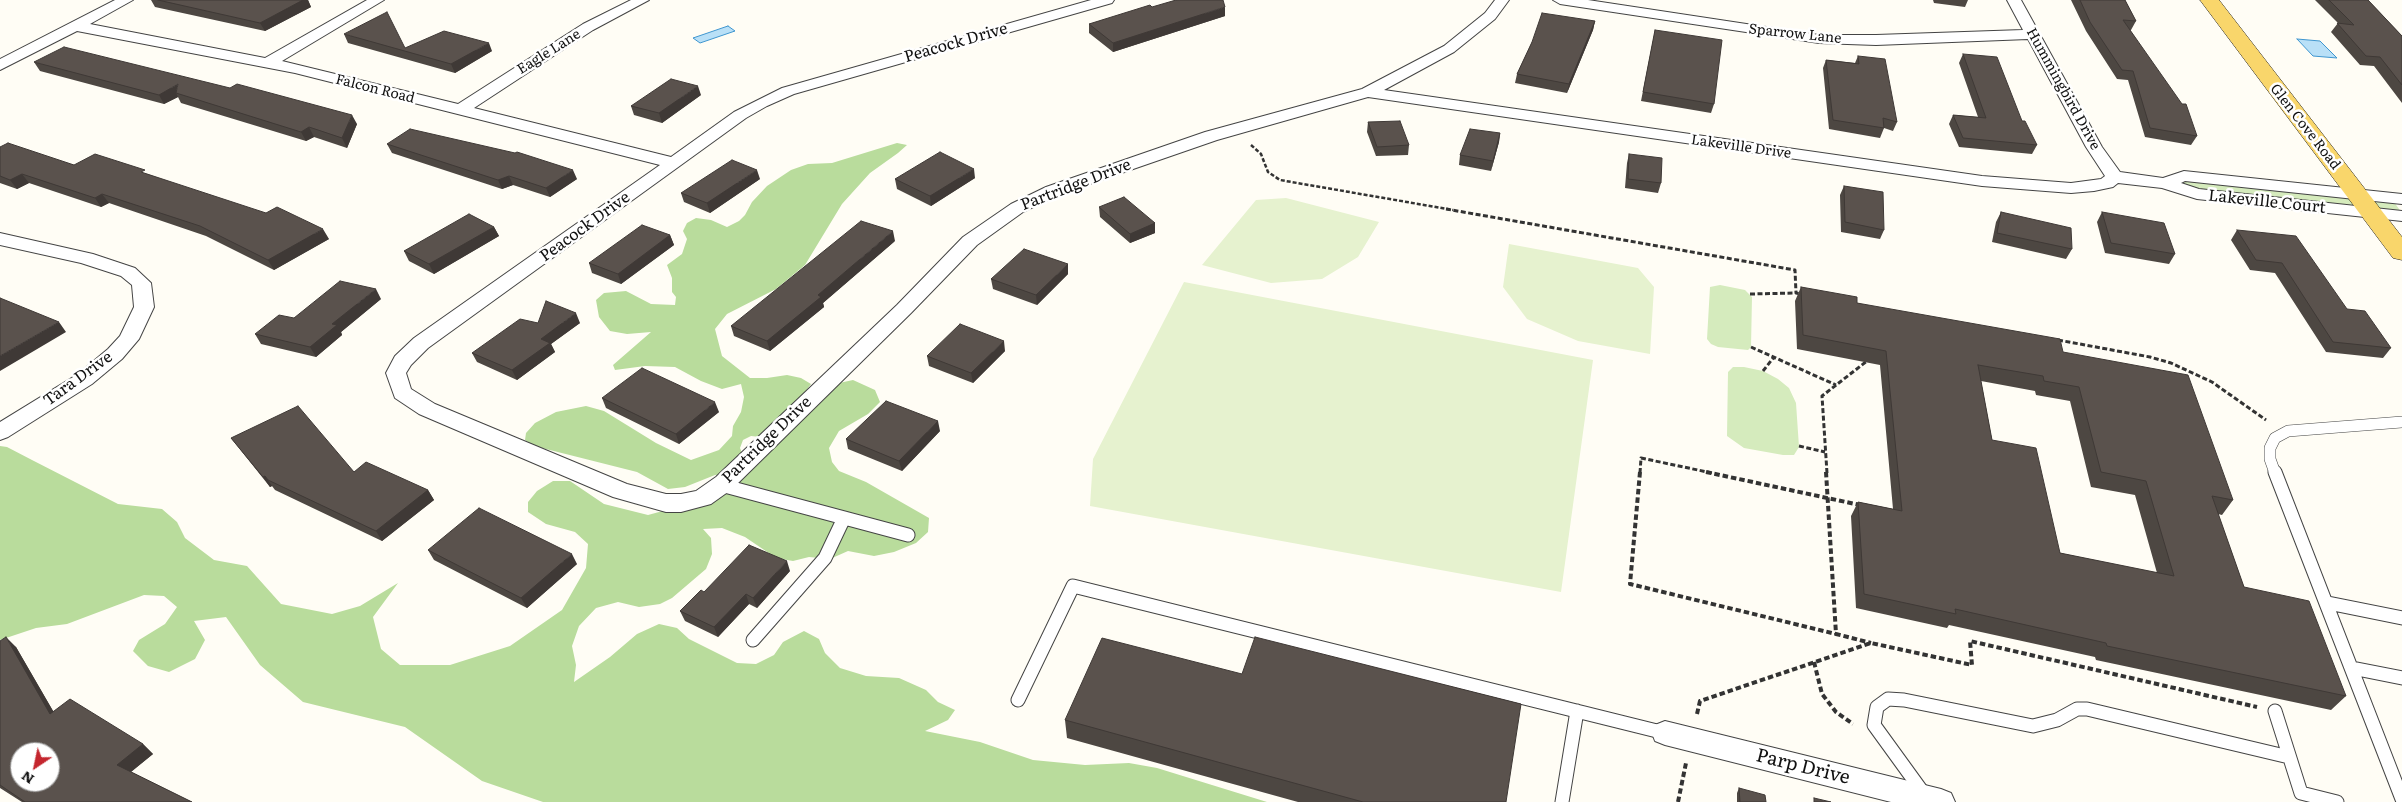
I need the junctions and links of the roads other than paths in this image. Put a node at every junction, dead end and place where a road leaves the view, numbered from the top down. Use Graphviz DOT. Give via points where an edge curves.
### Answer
graph roads {
  1 [pos="126,0"];
  2 [pos="377,0"];
  3 [pos="642,0"];
  4 [pos="1107,0"];
  5 [pos="1502,0"];
  6 [pos="1560,0"];
  7 [pos="2014,0"];
  8 [pos="2209,0"];
  9 [pos="75,26"];
  10 [pos="2033,34"];
  11 [pos="267,63"];
  12 [pos="0,64"];
  13 [pos="1368,92"];
  14 [pos="460,110"];
  15 [pos="672,164"];
  16 [pos="2114,178"];
  17 [pos="2402,199"];
  18 [pos="2365,204"];
  19 [pos="2402,216"];
  20 [pos="0,239"];
  21 [pos="2402,253"];
  22 [pos="2402,422"];
  23 [pos="0,432"];
  24 [pos="721,485"];
  25 [pos="694,500"];
  26 [pos="844,518"];
  27 [pos="908,535"];
  28 [pos="2328,603"];
  29 [pos="2402,618"];
  30 [pos="753,640"];
  31 [pos="2352,668"];
  32 [pos="2402,678"];
  33 [pos="1018,700"];
  34 [pos="1577,711"];
  35 [pos="2275,711"];
  36 [pos="1665,732"];
  37 [pos="2289,757"];
  38 [pos="2402,798"];
  39 [pos="1934,800"];
  40 [pos="1562,802"];
  41 [pos="2337,802"];
  1 -- 9 [label="street"];
  2 -- 11 [label="street"];
  3 -- 14 [label="street, Eagle Lane" via="588,27"];
  4 -- 15 [label="street, Peacock Drive" via="788,92 740,115"];
  5 -- 13 [label="street, Partridge Drive" via="1483,22 1449,49"];
  6 -- 10 [label="street, Sparrow Lane" via="1819,39"];
  7 -- 10 [label="street, Hummingbird Drive"];
  8 -- 18 [label="main road, Glen Cove Road"];
  9 -- 11 [label="street, Falcon Road"];
  9 -- 12 [label="street"];
  10 -- 16 [label="street, Hummingbird Drive"];
  11 -- 14 [label="street, Falcon Road"];
  13 -- 16 [label="street, Lakeville Drive" via="1982,181 2071,188 2107,183"];
  13 -- 24 [label="street, Partridge Drive" via="1211,136 1052,191 1016,208 970,242"];
  14 -- 15 [label="street, Falcon Road"];
  15 -- 25 [label="street, Peacock Drive" via="421,343 402,361 396,373 402,393 427,410 639,498 666,503"];
  16 -- 18 [label="street, Lakeville Court" via="2164,182 2196,194"];
  17 -- 18 [label="street"];
  18 -- 19 [label="street"];
  18 -- 21 [label="main road, Glen Cove Road"];
  20 -- 23 [label="street, Tara Drive" via="86,258 128,272 141,283 144,307 129,339 115,354 84,379"];
  22 -- 28 [label="lane" via="2306,428 2288,431 2274,438 2270,460"];
  24 -- 25 [label="street, Partridge Drive" via="710,494"];
  24 -- 26 [label="lane"];
  26 -- 27 [label="lane"];
  26 -- 30 [label="lane" via="825,558"];
  28 -- 29 [label="lane"];
  28 -- 31 [label="lane"];
  31 -- 32 [label="lane"];
  31 -- 38 [label="lane"];
  33 -- 34 [label="lane" via="1073,586"];
  34 -- 36 [label="lane"];
  34 -- 40 [label="lane"];
  35 -- 37 [label="lane"];
  36 -- 39 [label="street, Parp Drive"];
  37 -- 39 [label="lane" via="2087,709 2076,709 2057,720 2033,726 1904,700 1882,702 1874,719 1878,733"];
  37 -- 41 [label="lane" via="2301,793"];
}
